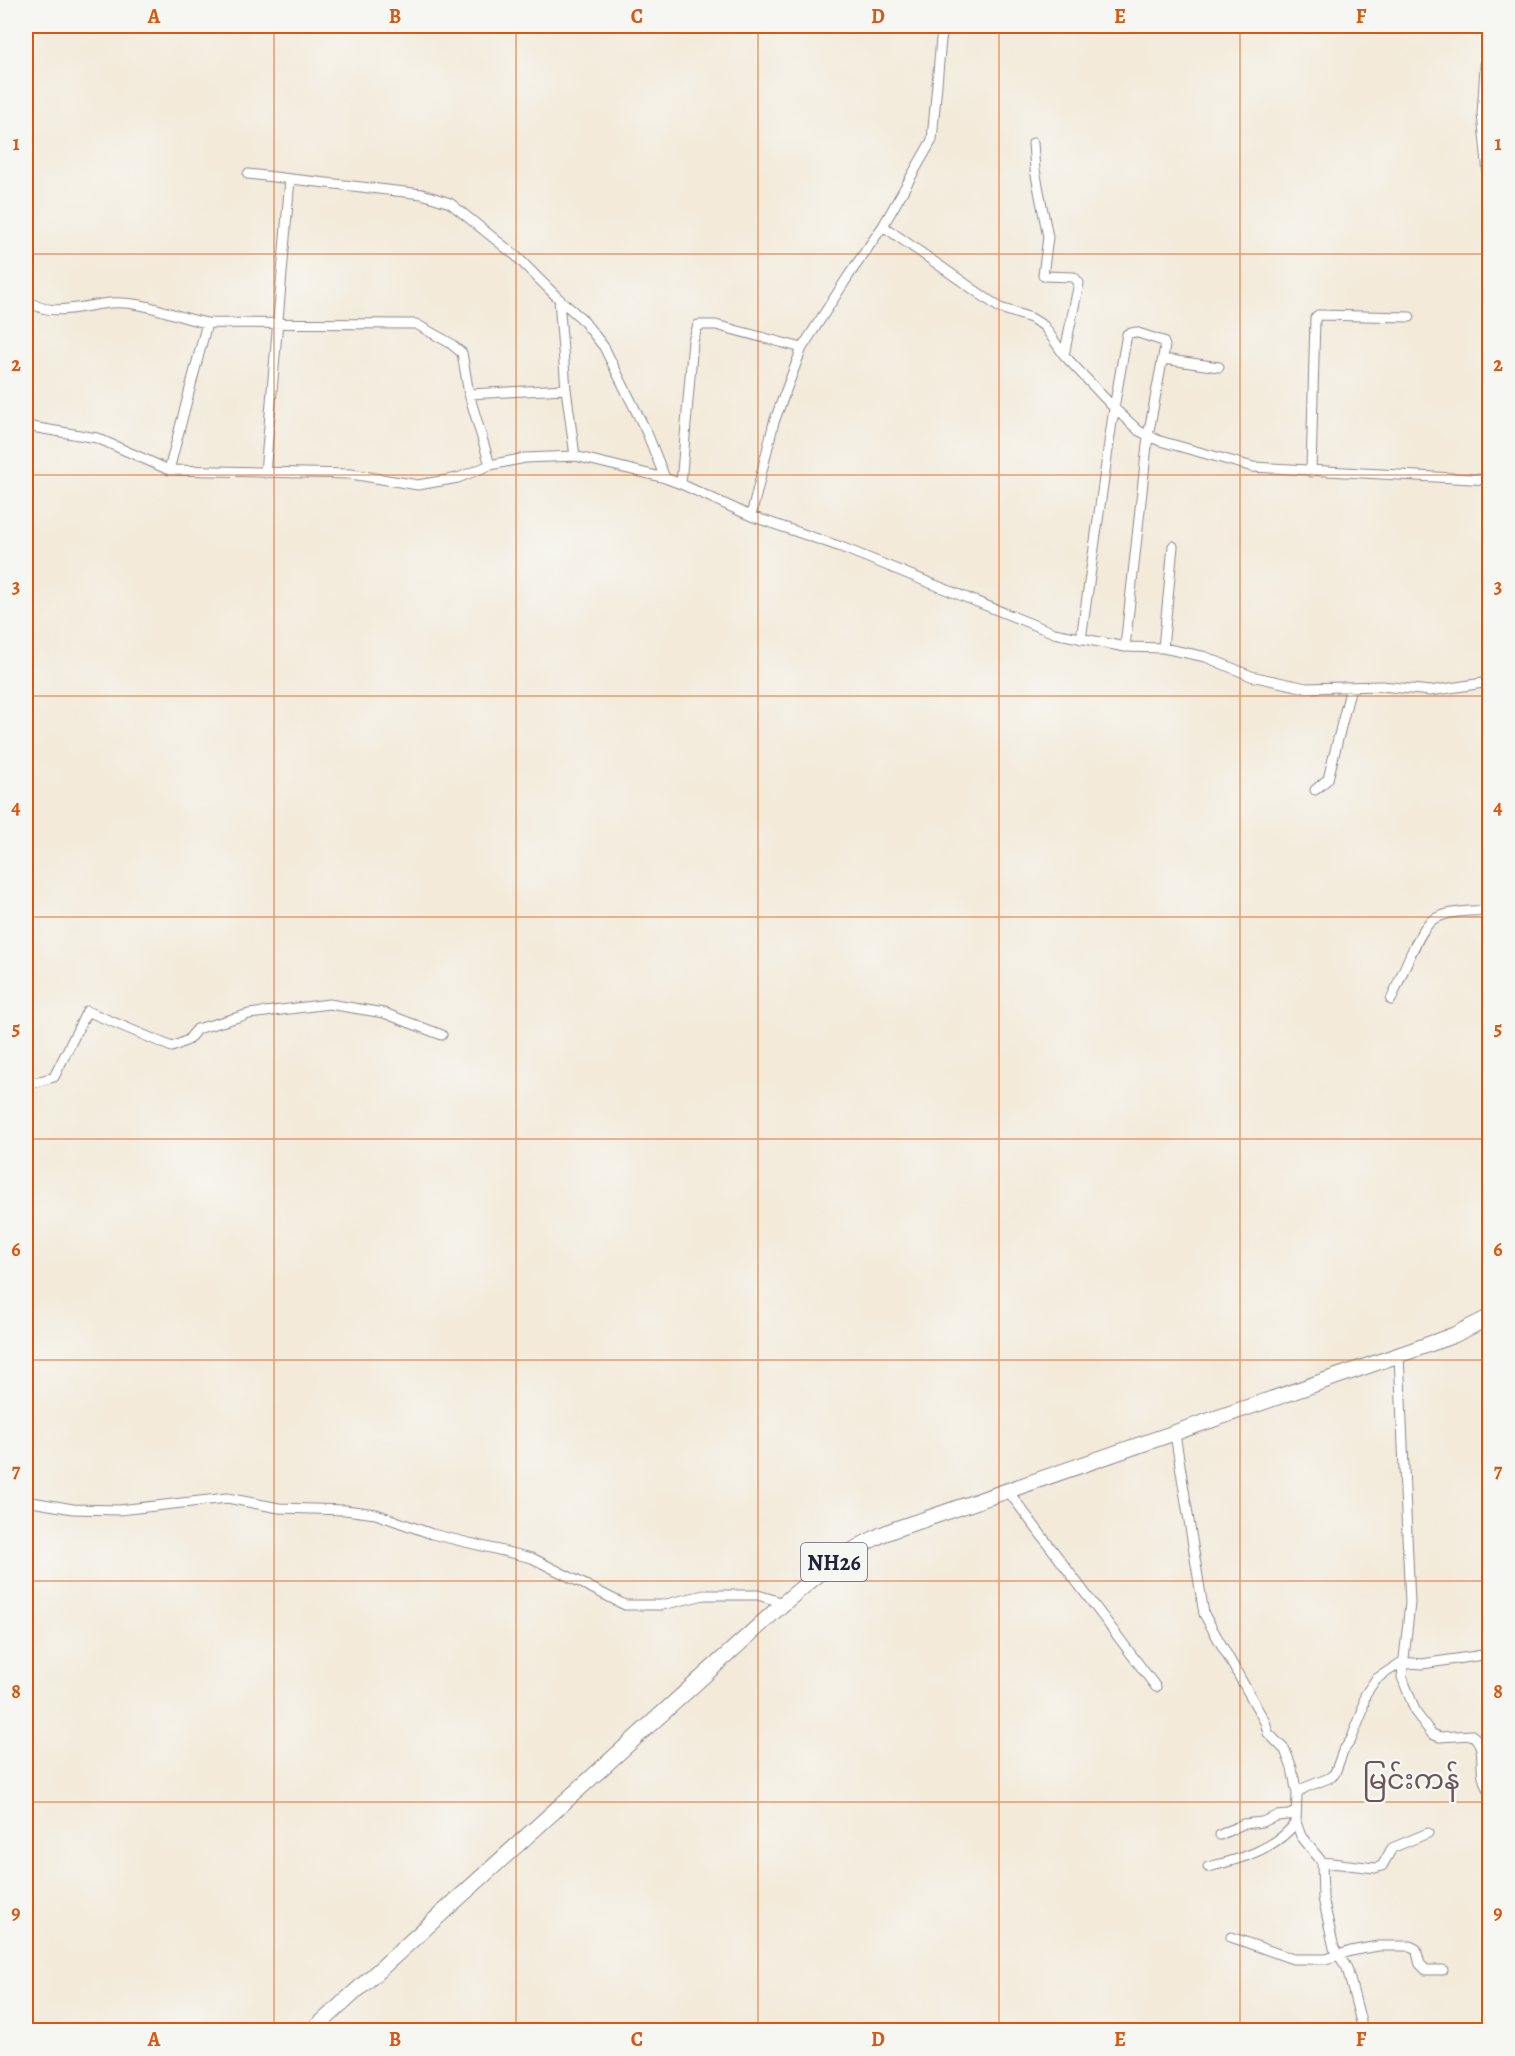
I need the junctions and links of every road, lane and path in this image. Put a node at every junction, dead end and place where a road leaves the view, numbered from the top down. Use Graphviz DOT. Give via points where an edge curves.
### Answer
graph roads {
  1 [pos="946,26"];
  2 [pos="1486,52"];
  3 [pos="1033,142"];
  4 [pos="248,174"];
  5 [pos="290,179"];
  6 [pos="1490,193"];
  7 [pos="884,226"];
  8 [pos="26,298"];
  9 [pos="559,299"];
  10 [pos="1410,316"];
  11 [pos="207,323"];
  12 [pos="278,323"];
  13 [pos="802,348"];
  14 [pos="1064,355"];
  15 [pos="1163,359"];
  16 [pos="1219,367"];
  17 [pos="566,389"];
  18 [pos="469,394"];
  19 [pos="1114,408"];
  20 [pos="26,426"];
  21 [pos="1148,436"];
  22 [pos="575,456"];
  23 [pos="490,465"];
  24 [pos="169,470"];
  25 [pos="1311,472"];
  26 [pos="265,473"];
  27 [pos="665,478"];
  28 [pos="1490,480"];
  29 [pos="681,484"];
  30 [pos="751,516"];
  31 [pos="1173,546"];
  32 [pos="1082,639"];
  33 [pos="1125,647"];
  34 [pos="1163,648"];
  35 [pos="1490,682"];
  36 [pos="1351,687"];
  37 [pos="1315,790"];
  38 [pos="1490,911"];
  39 [pos="1391,1000"];
  40 [pos="442,1035"];
  41 [pos="26,1085"];
  42 [pos="1490,1317"];
  43 [pos="1399,1355"];
  44 [pos="1175,1434"];
  45 [pos="1008,1491"];
  46 [pos="26,1501"];
  47 [pos="784,1603"];
  48 [pos="1490,1654"];
  49 [pos="1402,1662"];
  50 [pos="1156,1687"];
  51 [pos="1296,1794"];
  52 [pos="1490,1795"];
  53 [pos="1295,1817"];
  54 [pos="1428,1833"];
  55 [pos="1220,1835"];
  56 [pos="1322,1862"];
  57 [pos="1208,1868"];
  58 [pos="1231,1937"];
  59 [pos="1339,1956"];
  60 [pos="1443,1970"];
  61 [pos="313,2031"];
  62 [pos="1359,2031"];
  1 -- 7 [label="street" via="941,39 932,140"];
  2 -- 6 [label="street" via="1482,114"];
  3 -- 14 [label="street" via="1048,237 1043,275 1074,277 1079,283"];
  4 -- 5 [label="street"];
  5 -- 9 [label="street" via="422,194 450,203 516,256"];
  5 -- 12 [label="street"];
  7 -- 13 [label="street"];
  7 -- 14 [label="street" via="1000,309 1044,326"];
  8 -- 11 [label="street" via="32,306 50,310 113,302 150,305"];
  9 -- 17 [label="street"];
  9 -- 27 [label="street" via="582,319 604,347"];
  10 -- 25 [label="street" via="1315,318"];
  11 -- 12 [label="street"];
  11 -- 24 [label="street"];
  12 -- 18 [label="street" via="416,324 462,353"];
  12 -- 26 [label="street"];
  13 -- 29 [label="street" via="717,325 698,325 693,341"];
  13 -- 30 [label="street" via="774,422"];
  14 -- 19 [label="street"];
  15 -- 16 [label="street"];
  15 -- 19 [label="street" via="1163,341 1135,332 1126,334"];
  15 -- 21 [label="street"];
  17 -- 18 [label="street"];
  17 -- 22 [label="street"];
  18 -- 23 [label="street"];
  19 -- 21 [label="street"];
  19 -- 32 [label="street"];
  20 -- 24 [label="street" via="97,438"];
  21 -- 25 [label="street" via="1253,467"];
  21 -- 33 [label="street"];
  22 -- 23 [label="street" via="525,458"];
  22 -- 27 [label="street"];
  23 -- 26 [label="street" via="458,478 418,485 351,474"];
  24 -- 26 [label="street"];
  25 -- 28 [label="street"];
  27 -- 29 [label="street"];
  29 -- 30 [label="street"];
  30 -- 32 [label="street" via="841,547 1053,633"];
  31 -- 34 [label="street"];
  32 -- 33 [label="street"];
  33 -- 34 [label="street"];
  34 -- 36 [label="street" via="1206,657 1251,676 1306,688"];
  35 -- 36 [label="street" via="1430,691"];
  36 -- 37 [label="street" via="1328,779"];
  38 -- 39 [label="street" via="1468,910 1431,921 1420,936"];
  40 -- 41 [label="street" via="384,1013 329,1004 249,1014 197,1029 188,1040 172,1047 87,1011 54,1077"];
  42 -- 43 [label="highway, NH26"];
  43 -- 44 [label="highway, NH26"];
  43 -- 49 [label="street" via="1410,1602"];
  44 -- 45 [label="highway, NH26"];
  44 -- 51 [label="street" via="1204,1614 1268,1733 1285,1750"];
  45 -- 47 [label="highway, NH26" via="878,1536 834,1562"];
  45 -- 50 [label="street"];
  46 -- 47 [label="street" via="73,1509 119,1510 227,1498 279,1508 376,1514 432,1534 532,1558 625,1605 662,1605 704,1595 758,1595"];
  47 -- 61 [label="highway, NH26"];
  48 -- 49 [label="street" via="1422,1664"];
  49 -- 51 [label="street" via="1376,1679 1365,1695 1359,1721 1335,1773"];
  49 -- 52 [label="street" via="1402,1677 1411,1704 1432,1734 1472,1735 1478,1740 1482,1776"];
  51 -- 53 [label="street"];
  53 -- 55 [label="street" via="1277,1816"];
  53 -- 56 [label="street" via="1301,1836"];
  53 -- 57 [label="street" via="1289,1832 1269,1845"];
  54 -- 56 [label="street" via="1392,1848 1382,1866 1375,1868"];
  56 -- 59 [label="street" via="1323,1899"];
  58 -- 59 [label="street" via="1293,1959"];
  59 -- 60 [label="street" via="1378,1946 1410,1946 1416,1949 1426,1970"];
  59 -- 62 [label="street" via="1347,1968 1355,1998"];
}
